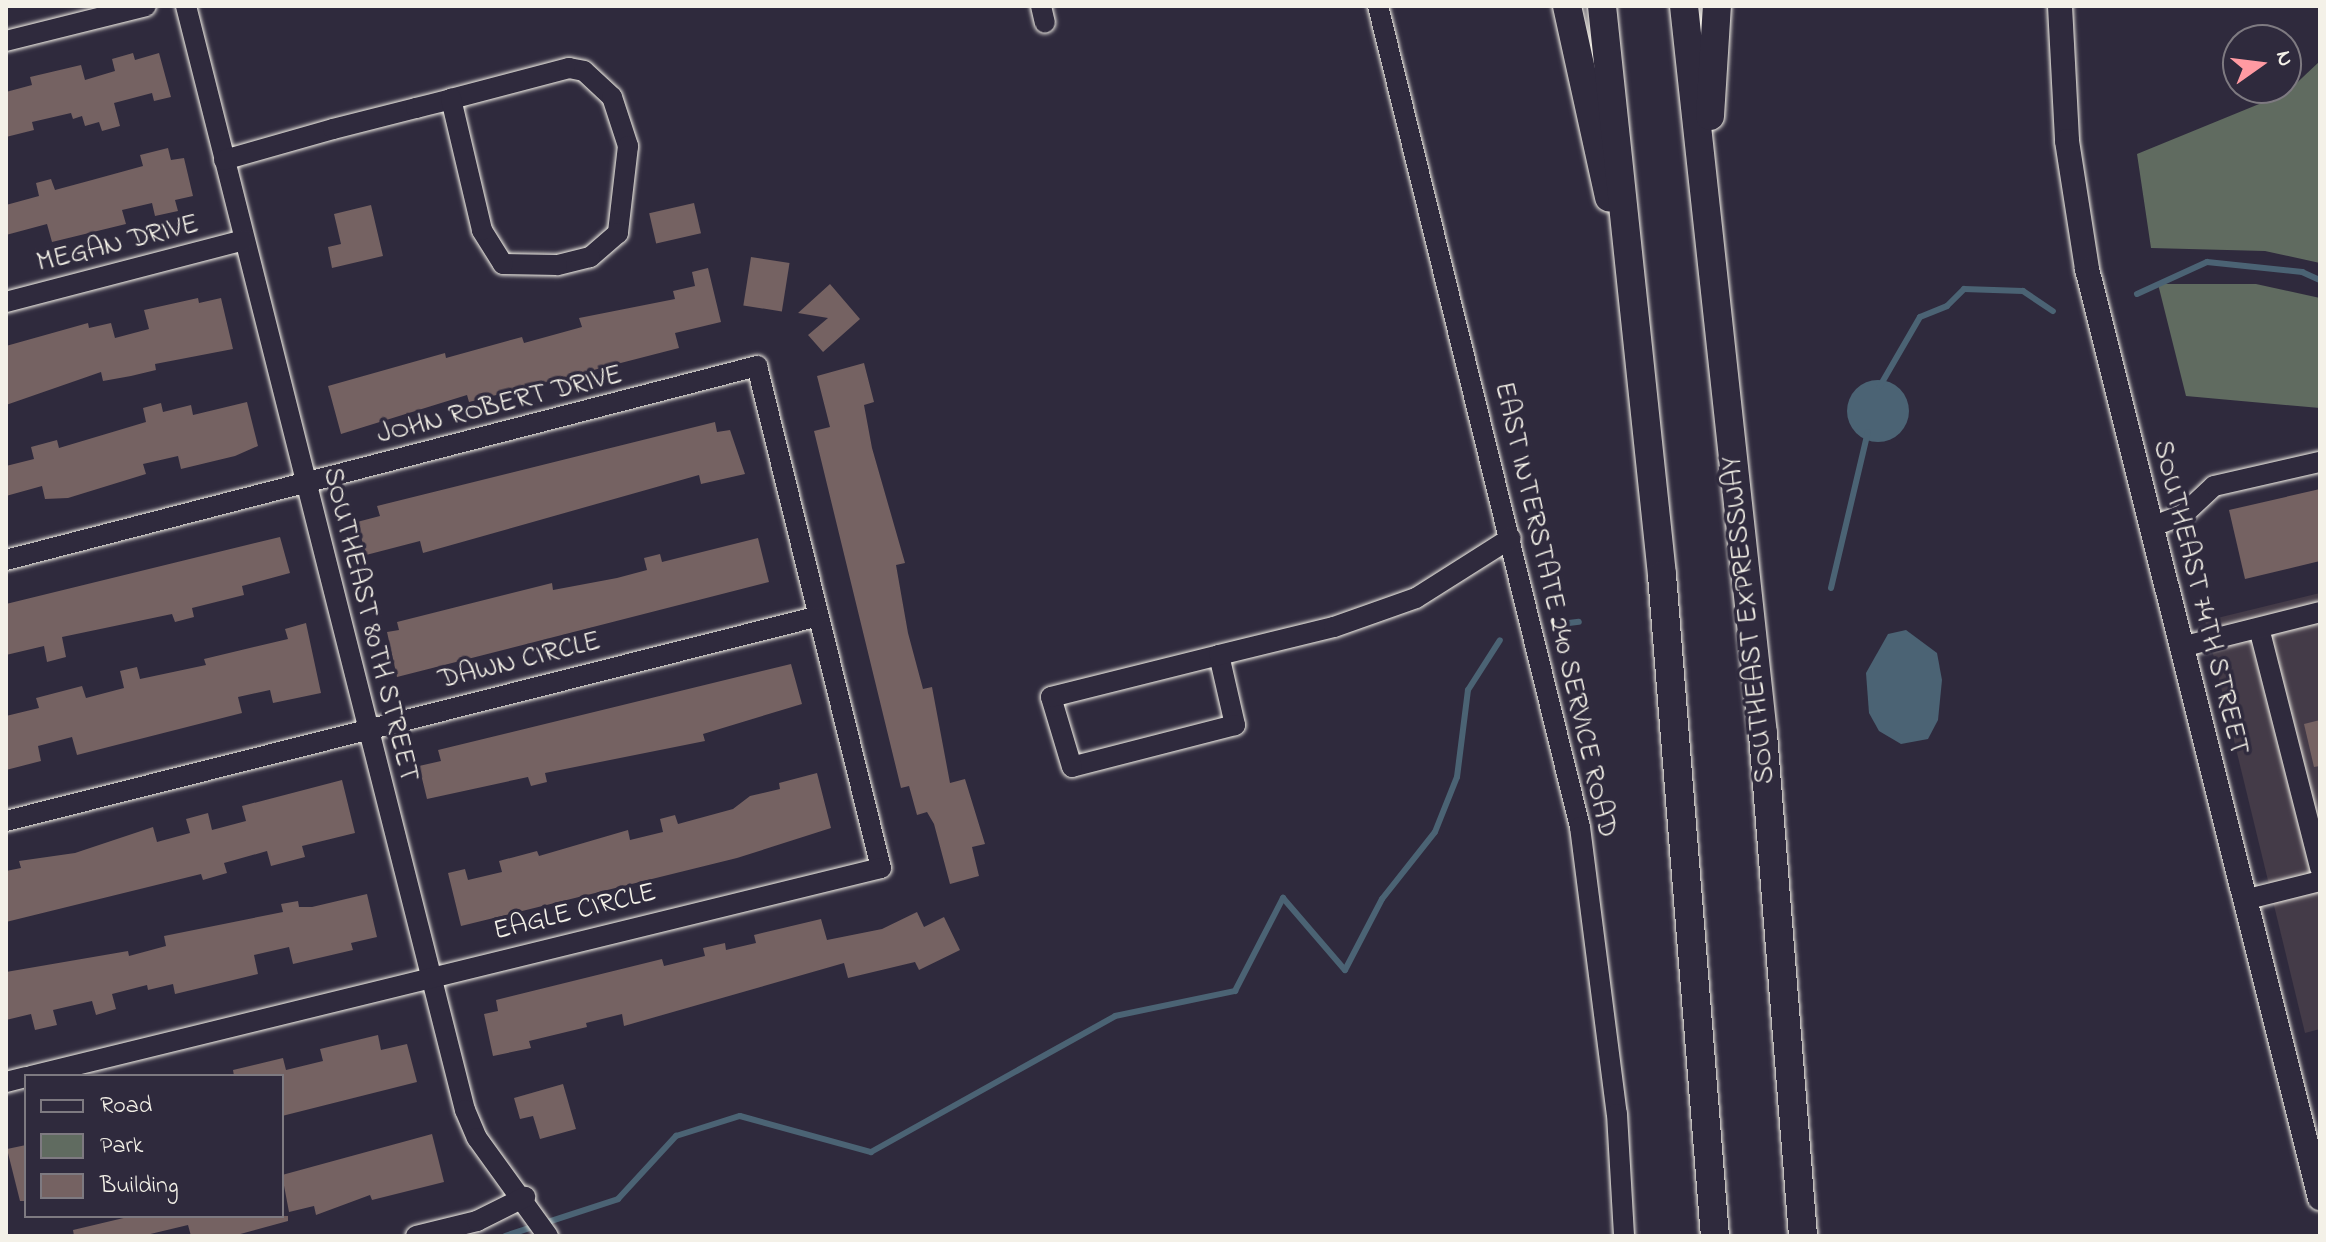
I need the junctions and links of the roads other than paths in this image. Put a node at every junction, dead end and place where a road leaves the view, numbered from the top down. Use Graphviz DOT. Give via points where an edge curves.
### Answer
graph roads {
  1 [pos="146,6"];
  2 [pos="186,6"];
  3 [pos="1378,6"];
  4 [pos="1567,6"];
  5 [pos="1602,6"];
  6 [pos="1684,6"];
  7 [pos="1717,6"];
  8 [pos="2060,6"];
  9 [pos="6,41"];
  10 [pos="451,99"];
  11 [pos="224,160"];
  12 [pos="1705,184"];
  13 [pos="244,240"];
  14 [pos="1634,298"];
  15 [pos="6,302"];
  16 [pos="2320,462"];
  17 [pos="304,485"];
  18 [pos="2151,527"];
  19 [pos="1511,538"];
  20 [pos="6,560"];
  21 [pos="2320,612"];
  22 [pos="815,617"];
  23 [pos="2259,628"];
  24 [pos="2181,647"];
  25 [pos="1219,655"];
  26 [pos="366,729"];
  27 [pos="6,821"];
  28 [pos="2320,868"];
  29 [pos="2320,881"];
  30 [pos="2244,900"];
  31 [pos="433,978"];
  32 [pos="40,1074"];
  33 [pos="2320,1198"];
  34 [pos="530,1204"];
  35 [pos="416,1236"];
  36 [pos="548,1236"];
  37 [pos="1624,1236"];
  38 [pos="1715,1236"];
  39 [pos="1803,1236"];
  1 -- 9 [label="street"];
  2 -- 11 [label="street, SOUTHEAST 80TH STREET"];
  3 -- 19 [label="street, EAST INTERSTATE 240 SERVICE ROAD"];
  4 -- 14 [label="highway"];
  5 -- 14 [label="highway"];
  6 -- 12 [label="highway, SOUTHEAST EXPRESSWAY"];
  7 -- 12 [label="highway"];
  8 -- 18 [label="main road, SOUTHEAST 74TH STREET" via="2076,211"];
  10 -- 10 [label="street" via="569,68 598,82 612,97 628,146 618,233 590,257 545,266 503,264 482,230"];
  10 -- 11 [label="street"];
  11 -- 13 [label="street, SOUTHEAST 80TH STREET"];
  12 -- 39 [label="highway, SOUTHEAST EXPRESSWAY" via="1763,734"];
  13 -- 15 [label="street, MEGAN DRIVE"];
  13 -- 17 [label="street, SOUTHEAST 80TH STREET"];
  14 -- 38 [label="highway"];
  16 -- 18 [label="street" via="2214,486 2183,515"];
  17 -- 20 [label="street, JOHN ROBERT DRIVE"];
  17 -- 22 [label="street, JOHN ROBERT DRIVE" via="757,366"];
  17 -- 26 [label="street, SOUTHEAST 80TH STREET"];
  18 -- 24 [label="main road, SOUTHEAST 74TH STREET"];
  19 -- 25 [label="street" via="1416,598"];
  19 -- 37 [label="street, EAST INTERSTATE 240 SERVICE ROAD" via="1580,827 1617,1114"];
  21 -- 23 [label="street"];
  22 -- 26 [label="street, DAWN CIRCLE"];
  22 -- 31 [label="street, EAGLE CIRCLE" via="881,868"];
  23 -- 24 [label="street"];
  23 -- 28 [label="street"];
  24 -- 30 [label="main road, SOUTHEAST 74TH STREET"];
  25 -- 25 [label="street" via="1051,697 1072,767 1235,725"];
  26 -- 27 [label="street, DAWN CIRCLE"];
  26 -- 31 [label="street, SOUTHEAST 80TH STREET"];
  29 -- 30 [label="street"];
  30 -- 33 [label="main road, SOUTHEAST 74TH STREET"];
  31 -- 32 [label="street, EAGLE CIRCLE"];
  31 -- 34 [label="street, SOUTHEAST 80TH STREET" via="465,1110 489,1156"];
  34 -- 35 [label="street"];
  34 -- 36 [label="street, SOUTHEAST 80TH STREET"];
}
